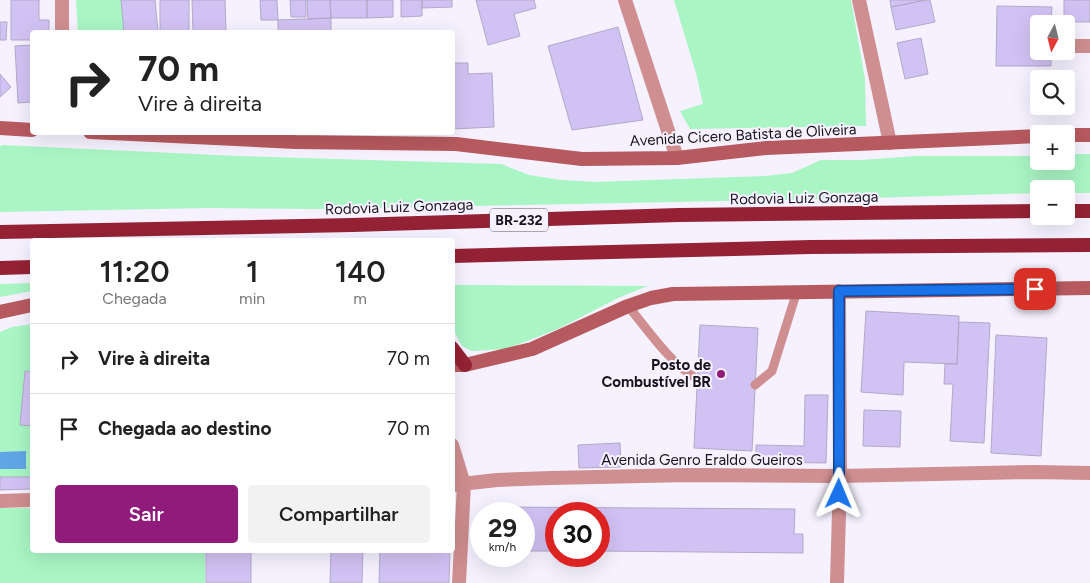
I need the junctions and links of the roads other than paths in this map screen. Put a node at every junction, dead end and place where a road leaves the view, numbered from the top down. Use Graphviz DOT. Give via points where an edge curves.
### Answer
graph roads {
  1 [pos="62,0"];
  2 [pos="625,0"];
  3 [pos="858,0"];
  4 [pos="62,30"];
  5 [pos="1075,46"];
  6 [pos="1090,46"];
  7 [pos="0,128"];
  8 [pos="30,130"];
  9 [pos="152,135"];
  10 [pos="1075,135"];
  11 [pos="1090,135"];
  12 [pos="1030,136"];
  13 [pos="890,143"];
  14 [pos="677,158"];
  15 [pos="1030,211"];
  16 [pos="1075,211"];
  17 [pos="1090,211"];
  18 [pos="0,232"];
  19 [pos="1090,245"];
  20 [pos="455,256"];
  21 [pos="0,268"];
  22 [pos="30,268"];
  23 [pos="1090,288"];
  24 [pos="797,291"];
  25 [pos="839,291"];
  26 [pos="30,304"];
  27 [pos="628,306"];
  28 [pos="0,312"];
  29 [pos="459,365"];
  30 [pos="697,379"];
  31 [pos="755,385"];
  32 [pos="455,465"];
  33 [pos="1090,473"];
  34 [pos="840,476"];
  35 [pos="458,485"];
  36 [pos="30,500"];
  37 [pos="0,501"];
  38 [pos="460,583"];
  39 [pos="836,583"];
  1 -- 4 [label="street"];
  2 -- 14 [label="street"];
  3 -- 13 [label="street"];
  5 -- 6 [label="street"];
  7 -- 8 [label="main road"];
  9 -- 14 [label="main road, Avenida Cicero Batista de Oliveira" via="295,142 456,144 582,159"];
  10 -- 11 [label="main road"];
  12 -- 13 [label="main road, Avenida Cicero Batista de Oliveira"];
  13 -- 14 [label="main road, Avenida Cicero Batista de Oliveira" via="766,148"];
  15 -- 18 [label="highway, Rodovia Luiz Gonzaga / BR-232" via="679,215 342,226"];
  16 -- 17 [label="highway"];
  19 -- 20 [label="highway, BR-232" via="811,247"];
  21 -- 22 [label="highway"];
  23 -- 25 [label="main road"];
  24 -- 25 [label="main road"];
  24 -- 27 [label="main road" via="674,294"];
  24 -- 31 [label="lane" via="772,371"];
  25 -- 34 [label="street"];
  26 -- 28 [label="main road"];
  27 -- 29 [label="main road" via="532,349"];
  27 -- 30 [label="lane" via="665,351"];
  32 -- 35 [label="street"];
  33 -- 34 [label="street, Avenida Genro Eraldo Gueiros"];
  34 -- 35 [label="street, Avenida Genro Eraldo Gueiros" via="551,478"];
  34 -- 39 [label="street"];
  35 -- 38 [label="street"];
  36 -- 37 [label="street"];
}
